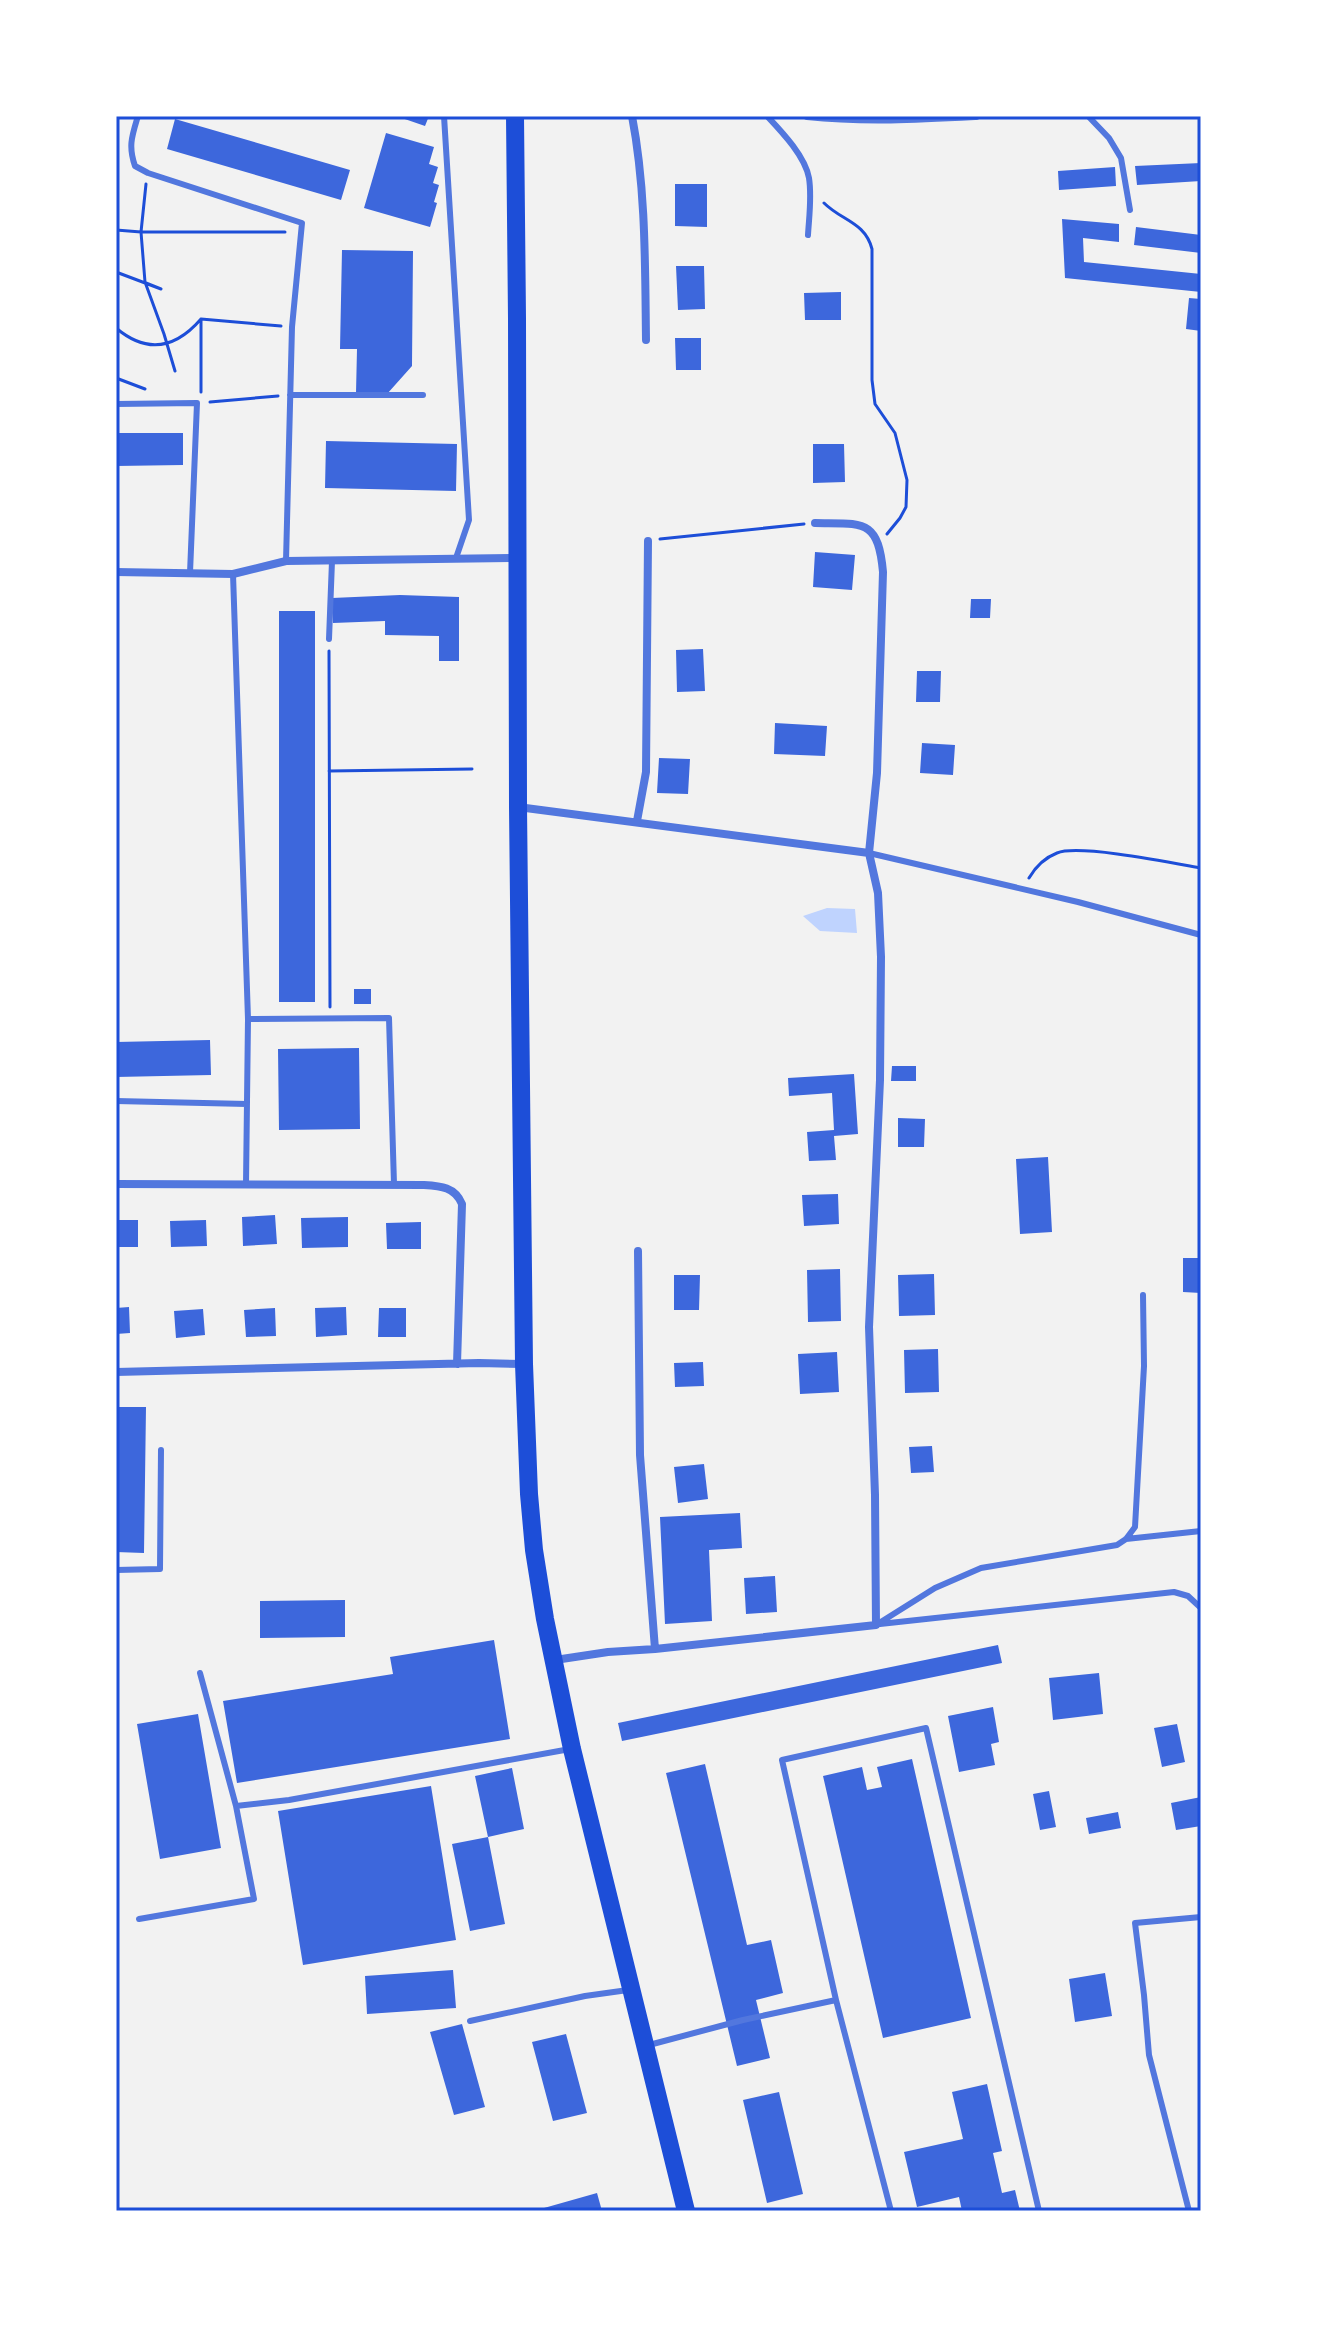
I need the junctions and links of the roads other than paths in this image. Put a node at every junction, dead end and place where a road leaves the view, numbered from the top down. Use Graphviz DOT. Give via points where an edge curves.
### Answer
graph roads {
  1 [pos="138,116"];
  2 [pos="444,116"];
  3 [pos="515,116"];
  4 [pos="632,116"];
  5 [pos="767,116"];
  6 [pos="807,116"];
  7 [pos="976,116"];
  8 [pos="1088,116"];
  9 [pos="1130,210"];
  10 [pos="808,235"];
  11 [pos="646,340"];
  12 [pos="290,395"];
  13 [pos="423,395"];
  14 [pos="116,404"];
  15 [pos="815,523"];
  16 [pos="648,541"];
  17 [pos="456,558"];
  18 [pos="517,558"];
  19 [pos="286,561"];
  20 [pos="332,561"];
  21 [pos="116,572"];
  22 [pos="190,573"];
  23 [pos="233,574"];
  24 [pos="329,639"];
  25 [pos="518,807"];
  26 [pos="637,821"];
  27 [pos="869,853"];
  28 [pos="1201,935"];
  29 [pos="248,1019"];
  30 [pos="116,1101"];
  31 [pos="247,1104"];
  32 [pos="116,1184"];
  33 [pos="246,1184"];
  34 [pos="394,1184"];
  35 [pos="638,1251"];
  36 [pos="1143,1295"];
  37 [pos="457,1364"];
  38 [pos="524,1364"];
  39 [pos="116,1372"];
  40 [pos="161,1450"];
  41 [pos="1201,1531"];
  42 [pos="1126,1539"];
  43 [pos="116,1570"];
  44 [pos="1201,1608"];
  45 [pos="876,1625"];
  46 [pos="655,1649"];
  47 [pos="553,1661"];
  48 [pos="200,1673"];
  49 [pos="572,1749"];
  50 [pos="236,1806"];
  51 [pos="1201,1917"];
  52 [pos="139,1919"];
  53 [pos="631,1989"];
  54 [pos="836,2000"];
  55 [pos="470,2021"];
  56 [pos="645,2046"];
  57 [pos="686,2211"];
  58 [pos="891,2211"];
  59 [pos="1039,2211"];
  60 [pos="1189,2211"];
  1 -- 12 [label="lane" via="130,152 135,166 302,223"];
  2 -- 17 [label="lane" via="469,520"];
  3 -- 18 [label="main road"];
  4 -- 11 [label="street"];
  5 -- 10 [label="lane" via="809,175"];
  6 -- 7 [label="street"];
  8 -- 9 [label="lane" via="1121,158"];
  12 -- 13 [label="lane"];
  12 -- 19 [label="lane"];
  14 -- 22 [label="lane" via="197,403"];
  15 -- 27 [label="street" via="868,528 879,543 883,572 878,742"];
  16 -- 26 [label="street" via="646,772"];
  17 -- 18 [label="street"];
  17 -- 20 [label="street"];
  18 -- 25 [label="main road"];
  19 -- 20 [label="street"];
  19 -- 23 [label="street"];
  20 -- 24 [label="lane"];
  21 -- 22 [label="street"];
  22 -- 23 [label="street"];
  23 -- 29 [label="lane"];
  25 -- 26 [label="street"];
  25 -- 38 [label="main road"];
  26 -- 27 [label="street"];
  27 -- 28 [label="lane"];
  27 -- 45 [label="street" via="878,893 881,957 869,1327"];
  29 -- 31 [label="lane"];
  29 -- 34 [label="lane" via="389,1018"];
  30 -- 31 [label="lane"];
  31 -- 33 [label="lane"];
  32 -- 33 [label="street"];
  33 -- 34 [label="street"];
  34 -- 37 [label="street" via="438,1185 456,1194 462,1204"];
  35 -- 46 [label="street" via="640,1455"];
  36 -- 42 [label="lane" via="1135,1527"];
  37 -- 38 [label="street"];
  37 -- 39 [label="street"];
  38 -- 47 [label="main road" via="534,1550"];
  40 -- 43 [label="lane" via="160,1569"];
  41 -- 42 [label="lane"];
  42 -- 45 [label="lane" via="1117,1545 981,1568 935,1588"];
  44 -- 45 [label="lane" via="1174,1592"];
  45 -- 46 [label="street"];
  46 -- 47 [label="street"];
  47 -- 49 [label="main road"];
  48 -- 50 [label="lane"];
  49 -- 50 [label="lane"];
  49 -- 53 [label="main road"];
  50 -- 52 [label="lane" via="254,1899"];
  51 -- 60 [label="lane" via="1135,1923 1149,2055"];
  53 -- 55 [label="lane"];
  53 -- 56 [label="main road"];
  54 -- 56 [label="lane"];
  54 -- 58 [label="lane"];
  54 -- 59 [label="lane" via="782,1760 926,1728"];
  56 -- 57 [label="main road"];
}
